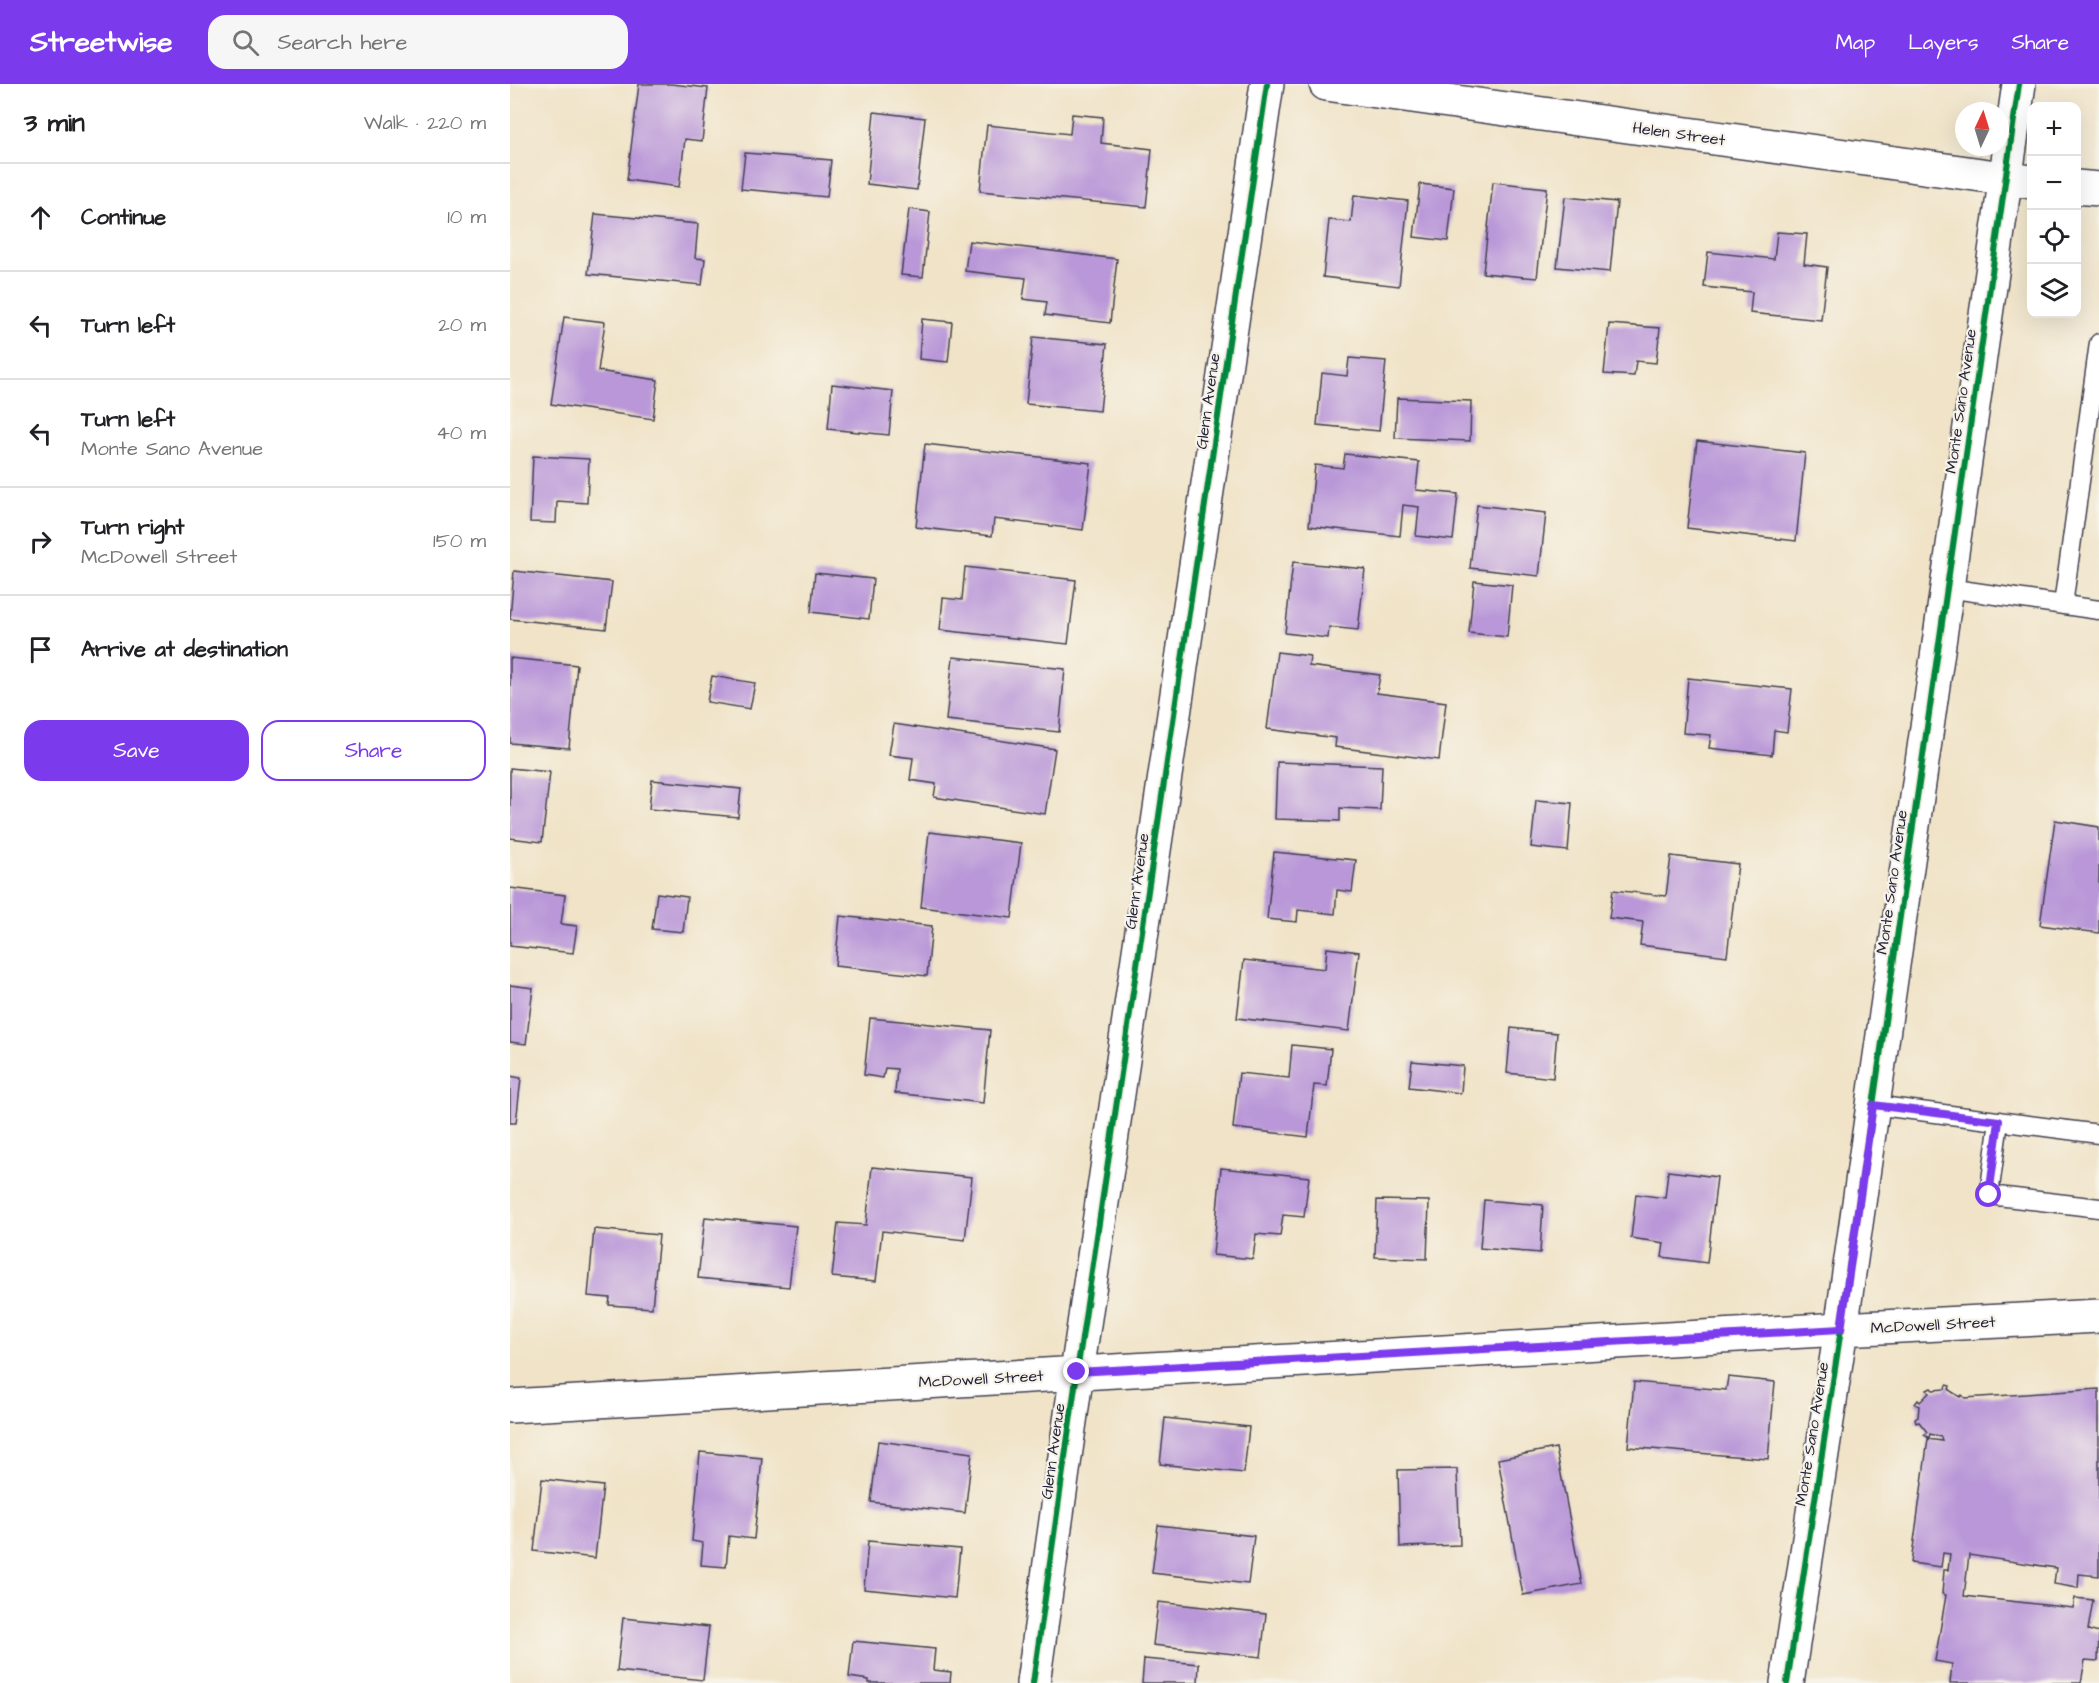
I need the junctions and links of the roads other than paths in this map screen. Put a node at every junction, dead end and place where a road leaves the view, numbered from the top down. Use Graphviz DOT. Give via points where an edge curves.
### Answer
graph roads {
  1 [pos="1267,84"];
  2 [pos="1326,84"];
  3 [pos="2019,84"];
  4 [pos="2018,180"];
  5 [pos="2081,187"];
  6 [pos="2099,189"];
  7 [pos="2099,343"];
  8 [pos="1947,588"];
  9 [pos="2063,605"];
  10 [pos="2099,610"];
  11 [pos="1873,1105"];
  12 [pos="1999,1121"];
  13 [pos="2099,1134"];
  14 [pos="2099,1208"];
  15 [pos="2099,1316"];
  16 [pos="1841,1329"];
  17 [pos="1077,1372"];
  18 [pos="510,1406"];
  19 [pos="1033,1683"];
  20 [pos="1787,1683"];
  1 -- 17 [label="street, Glenn Avenue"];
  2 -- 4 [label="street, Helen Street"];
  3 -- 4 [label="street, Monte Sano Avenue"];
  4 -- 8 [label="street, Monte Sano Avenue"];
  5 -- 6 [label="street"];
  7 -- 9 [label="lane"];
  8 -- 9 [label="lane"];
  8 -- 11 [label="street, Monte Sano Avenue"];
  9 -- 10 [label="lane"];
  11 -- 12 [label="lane"];
  11 -- 16 [label="street, Monte Sano Avenue"];
  12 -- 13 [label="lane"];
  12 -- 14 [label="lane" via="1989,1195"];
  15 -- 16 [label="street, McDowell Street"];
  16 -- 17 [label="street, McDowell Street"];
  16 -- 20 [label="street, Monte Sano Avenue"];
  17 -- 18 [label="street, McDowell Street"];
  17 -- 19 [label="street, Glenn Avenue"];
}
